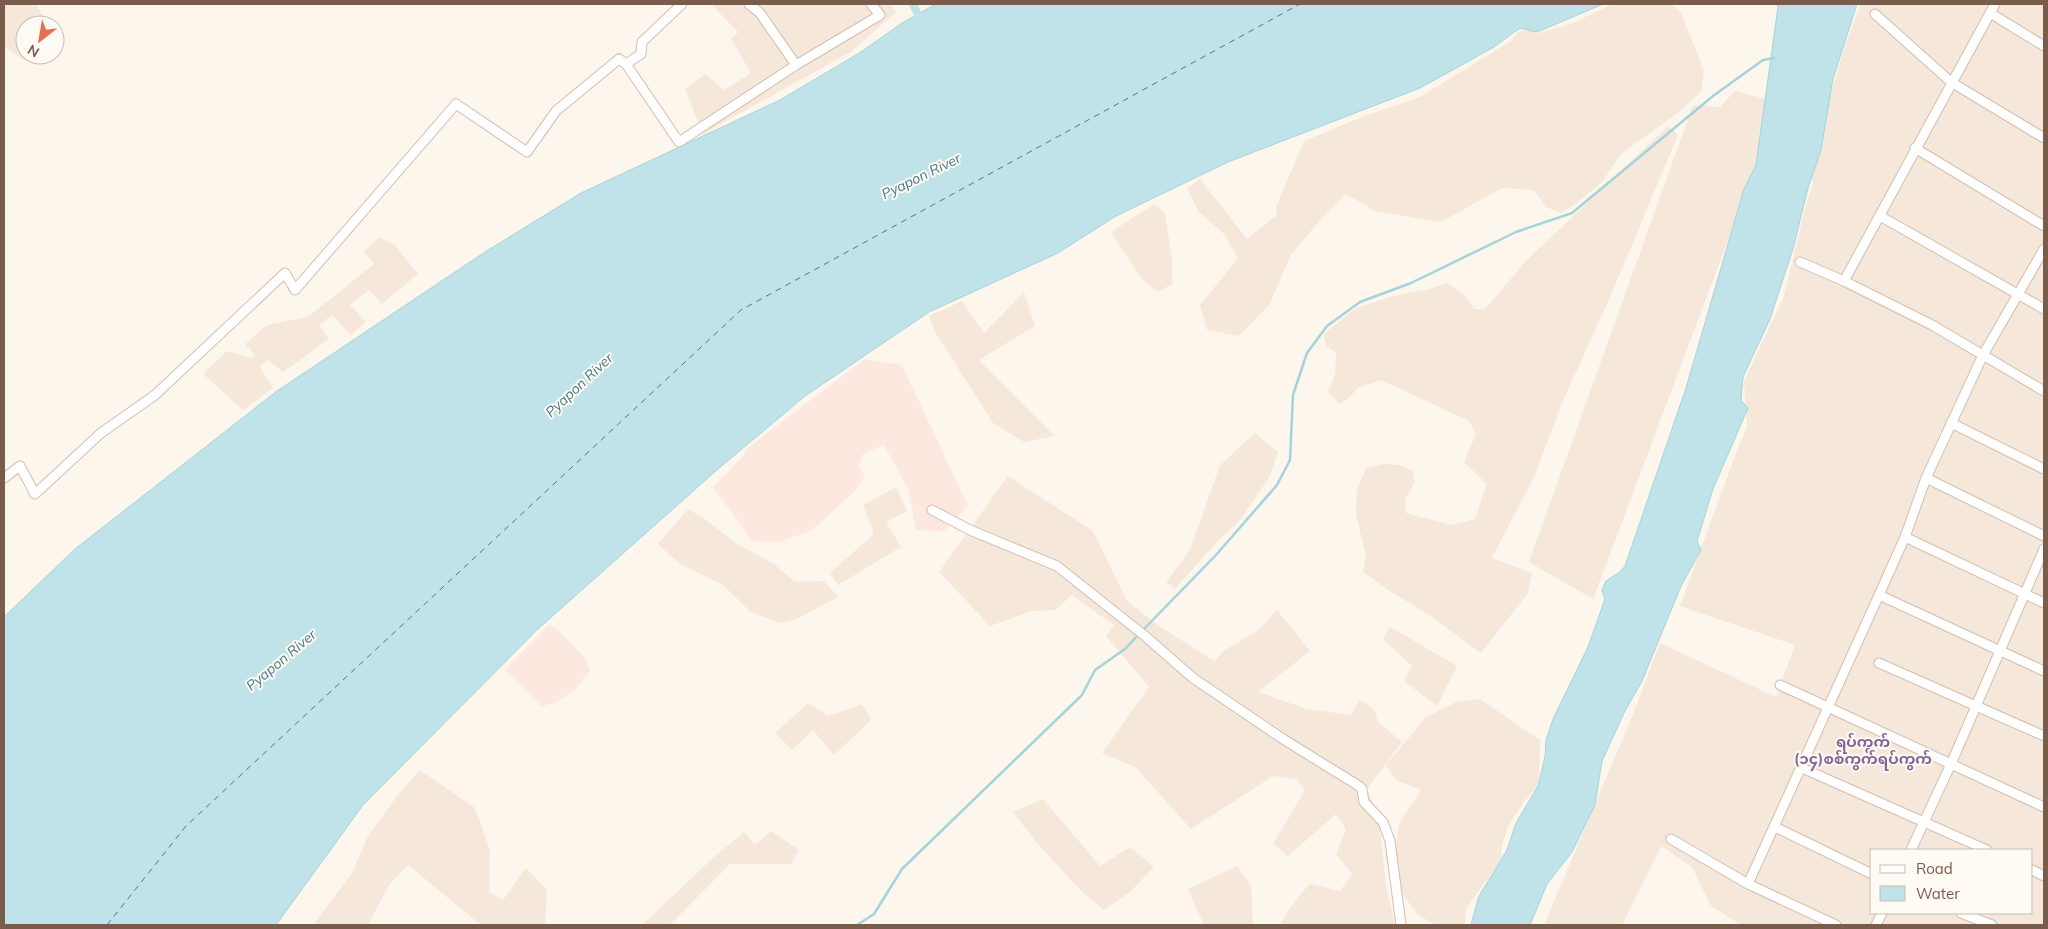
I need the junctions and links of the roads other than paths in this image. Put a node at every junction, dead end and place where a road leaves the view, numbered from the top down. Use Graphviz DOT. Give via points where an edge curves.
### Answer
graph roads {
  1 [pos="682,4"];
  2 [pos="749,4"];
  3 [pos="871,4"];
  4 [pos="1995,4"];
  5 [pos="1990,13"];
  6 [pos="1875,14"];
  7 [pos="2044,46"];
  8 [pos="626,64"];
  9 [pos="796,65"];
  10 [pos="1951,82"];
  11 [pos="2044,138"];
  12 [pos="1915,148"];
  13 [pos="1880,216"];
  14 [pos="2044,226"];
  15 [pos="2044,249"];
  16 [pos="1800,262"];
  17 [pos="1844,281"];
  18 [pos="2019,295"];
  19 [pos="2044,309"];
  20 [pos="1983,356"];
  21 [pos="2044,391"];
  22 [pos="1951,423"];
  23 [pos="2044,469"];
  24 [pos="4,478"];
  25 [pos="1926,478"];
  26 [pos="932,510"];
  27 [pos="1905,536"];
  28 [pos="2044,536"];
  29 [pos="2044,549"];
  30 [pos="2025,594"];
  31 [pos="1879,595"];
  32 [pos="2044,603"];
  33 [pos="2000,651"];
  34 [pos="1879,663"];
  35 [pos="2044,671"];
  36 [pos="1780,684"];
  37 [pos="1976,706"];
  38 [pos="1829,708"];
  39 [pos="2044,736"];
  40 [pos="1951,764"];
  41 [pos="1802,768"];
  42 [pos="2044,807"];
  43 [pos="1924,822"];
  44 [pos="1775,827"];
  45 [pos="1671,839"];
  46 [pos="1911,849"];
  47 [pos="1985,849"];
  48 [pos="1870,873"];
  49 [pos="1748,884"];
  50 [pos="1964,914"];
  51 [pos="1401,925"];
  52 [pos="1836,925"];
  53 [pos="1992,925"];
  1 -- 8 [label="street" via="642,42 641,54"];
  2 -- 9 [label="street" via="760,13"];
  3 -- 9 [label="street" via="880,15"];
  4 -- 5 [label="street"];
  5 -- 7 [label="street"];
  5 -- 10 [label="street"];
  6 -- 10 [label="street"];
  8 -- 9 [label="street" via="679,142"];
  8 -- 24 [label="street" via="619,60 556,111 527,152 456,104 295,290 285,273 155,395 101,433 35,494 20,466"];
  10 -- 11 [label="street"];
  10 -- 12 [label="street"];
  12 -- 13 [label="street"];
  12 -- 14 [label="street"];
  13 -- 17 [label="street"];
  13 -- 18 [label="street"];
  15 -- 18 [label="street"];
  16 -- 17 [label="street"];
  17 -- 20 [label="street" via="1932,325"];
  18 -- 19 [label="street"];
  18 -- 20 [label="street"];
  20 -- 21 [label="street"];
  20 -- 22 [label="street"];
  22 -- 23 [label="street"];
  22 -- 25 [label="street"];
  25 -- 27 [label="street"];
  25 -- 28 [label="street"];
  26 -- 51 [label="street" via="970,530 1057,566 1201,683 1359,786 1364,802 1386,828 1390,841"];
  27 -- 30 [label="street"];
  27 -- 31 [label="street"];
  29 -- 30 [label="street"];
  30 -- 32 [label="street"];
  30 -- 33 [label="street"];
  31 -- 33 [label="street"];
  31 -- 38 [label="street"];
  33 -- 35 [label="street"];
  33 -- 37 [label="street"];
  34 -- 37 [label="street"];
  36 -- 38 [label="street"];
  37 -- 39 [label="street"];
  37 -- 40 [label="street"];
  38 -- 40 [label="street"];
  38 -- 41 [label="street"];
  40 -- 42 [label="street"];
  40 -- 43 [label="street"];
  41 -- 43 [label="street"];
  41 -- 44 [label="street"];
  43 -- 46 [label="street"];
  43 -- 47 [label="street"];
  44 -- 48 [label="street"];
  44 -- 49 [label="street"];
  45 -- 49 [label="street"];
  49 -- 52 [label="street"];
  50 -- 53 [label="street"];
}
